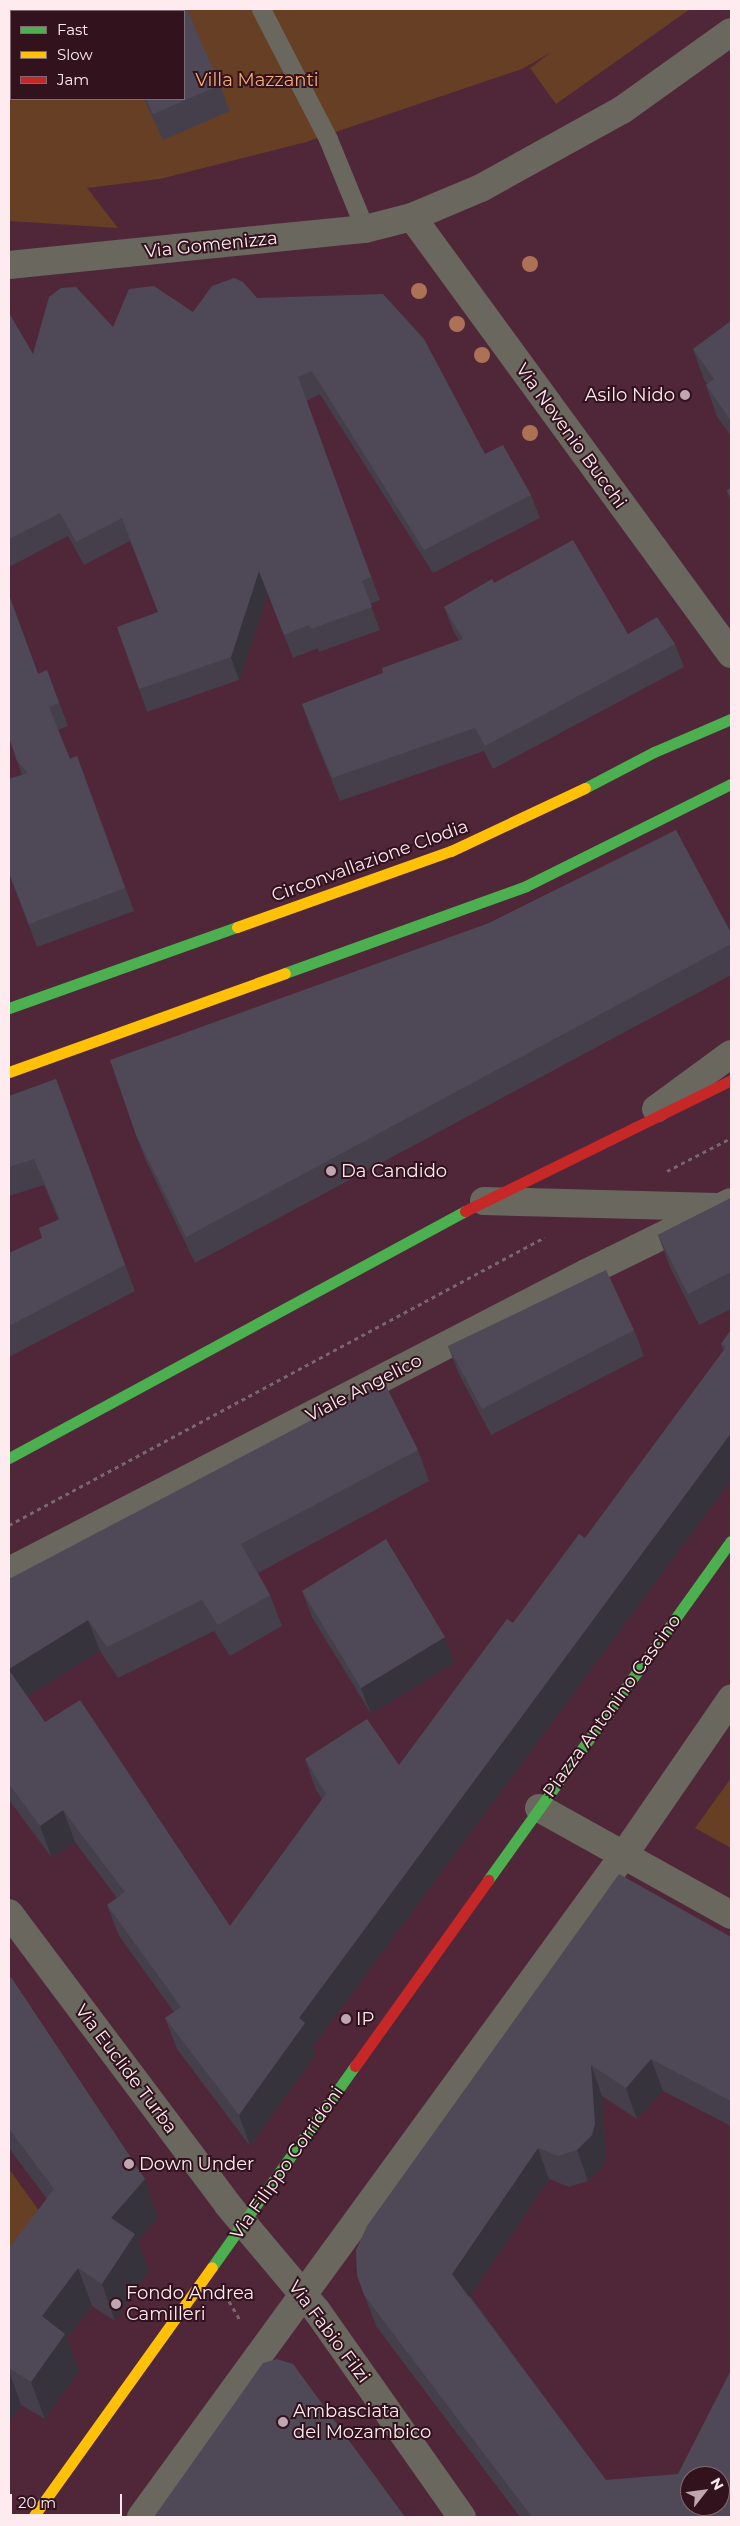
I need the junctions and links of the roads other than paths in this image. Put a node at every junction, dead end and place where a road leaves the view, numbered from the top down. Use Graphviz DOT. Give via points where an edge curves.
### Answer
graph roads {
  1 [pos="261,9"];
  2 [pos="731,32"];
  3 [pos="412,217"];
  4 [pos="365,229"];
  5 [pos="9,265"];
  6 [pos="731,654"];
  7 [pos="731,719"];
  8 [pos="731,784"];
  9 [pos="9,1008"];
  10 [pos="731,1054"];
  11 [pos="9,1072"];
  12 [pos="731,1080"];
  13 [pos="630,1128"];
  14 [pos="484,1202"];
  15 [pos="726,1204"];
  16 [pos="9,1458"];
  17 [pos="731,1541"];
  18 [pos="9,1571"];
  19 [pos="731,1699"];
  20 [pos="539,1808"];
  21 [pos="623,1856"];
  22 [pos="731,1915"];
  23 [pos="14,1930"];
  24 [pos="244,2224"];
  25 [pos="303,2294"];
  26 [pos="33,2517"];
  27 [pos="141,2517"];
  28 [pos="462,2517"];
  1 -- 4 [label="lane" via="328,139"];
  2 -- 3 [label="street, Via Gomenizza" via="622,110 481,188"];
  3 -- 4 [label="street, Via Gomenizza"];
  3 -- 6 [label="street, Via Novenio Bucchi"];
  4 -- 5 [label="street, Via Gomenizza"];
  7 -- 9 [label="street, Circonvallazione Clodia" via="654,752 553,805 451,852"];
  8 -- 11 [label="street" via="526,886"];
  10 -- 13 [label="street, Viale Angelico"];
  12 -- 13 [label="street, Viale Angelico"];
  13 -- 14 [label="street, Viale Angelico"];
  14 -- 15 [label="street, Viale Angelico"];
  14 -- 16 [label="street, Viale Angelico"];
  15 -- 18 [label="street, Viale Angelico"];
  17 -- 20 [label="street, Piazza Antonino Cascino"];
  19 -- 21 [label="street"];
  20 -- 21 [label="street, Piazza Antonino Cascino"];
  20 -- 24 [label="street, Via Filippo Corridoni"];
  21 -- 22 [label="street, Piazza Antonino Cascino"];
  21 -- 25 [label="street"];
  23 -- 24 [label="street, Via Euclide Turba"];
  24 -- 25 [label="street, Via Fabio Filzi"];
  24 -- 26 [label="street, Via Filippo Corridoni"];
  25 -- 27 [label="street"];
  25 -- 28 [label="street, Via Fabio Filzi"];
}
